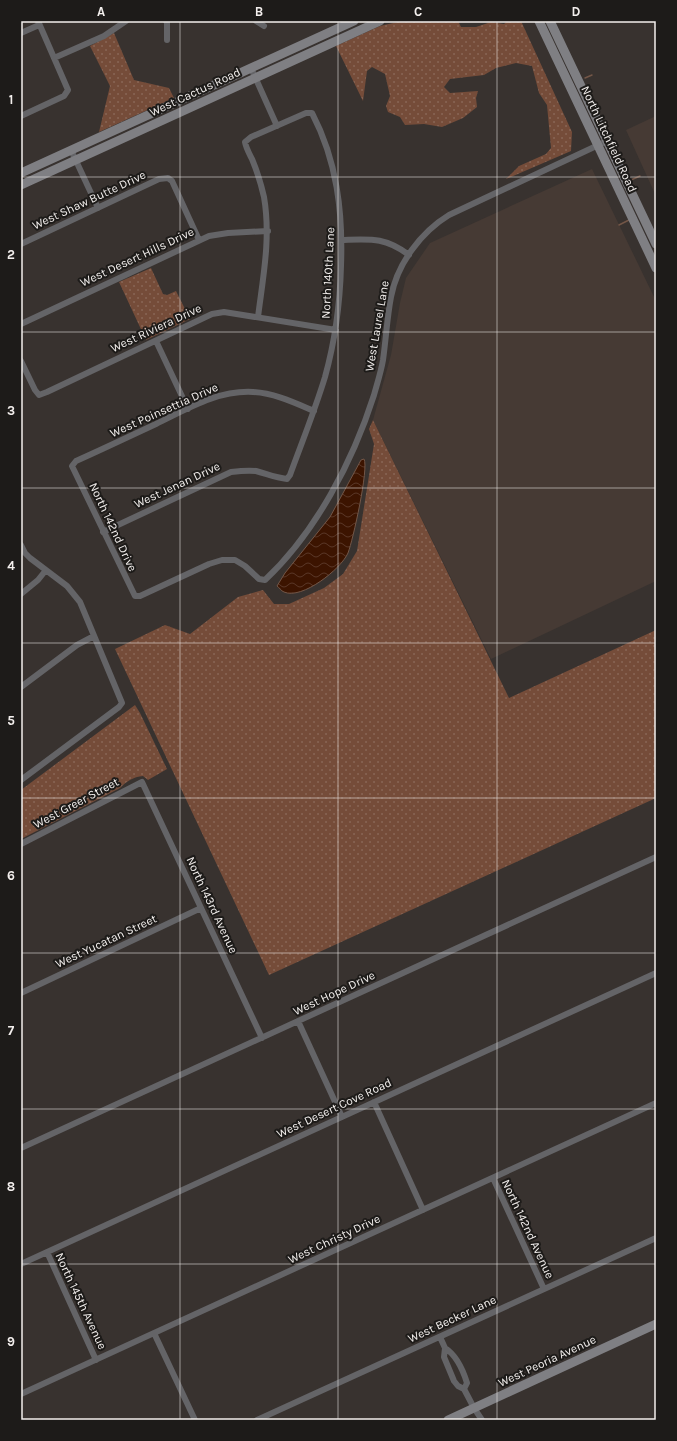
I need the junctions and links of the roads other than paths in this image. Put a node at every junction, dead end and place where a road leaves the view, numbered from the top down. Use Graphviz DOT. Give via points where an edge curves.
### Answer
graph roads {
  1 [pos="126,21"];
  2 [pos="166,21"];
  3 [pos="256,21"];
  4 [pos="354,21"];
  5 [pos="380,21"];
  6 [pos="539,21"];
  7 [pos="550,21"];
  8 [pos="39,23"];
  9 [pos="264,26"];
  10 [pos="21,33"];
  11 [pos="167,40"];
  12 [pos="54,58"];
  13 [pos="251,68"];
  14 [pos="255,78"];
  15 [pos="21,116"];
  16 [pos="278,126"];
  17 [pos="608,141"];
  18 [pos="598,145"];
  19 [pos="71,150"];
  20 [pos="75,160"];
  21 [pos="21,173"];
  22 [pos="21,185"];
  23 [pos="98,208"];
  24 [pos="268,231"];
  25 [pos="199,240"];
  26 [pos="342,240"];
  27 [pos="21,244"];
  28 [pos="656,244"];
  29 [pos="409,255"];
  30 [pos="656,268"];
  31 [pos="258,317"];
  32 [pos="21,324"];
  33 [pos="336,330"];
  34 [pos="156,340"];
  35 [pos="21,361"];
  36 [pos="188,408"];
  37 [pos="314,411"];
  38 [pos="72,466"];
  39 [pos="287,479"];
  40 [pos="103,532"];
  41 [pos="21,545"];
  42 [pos="46,570"];
  43 [pos="21,594"];
  44 [pos="134,596"];
  45 [pos="94,636"];
  46 [pos="21,687"];
  47 [pos="21,780"];
  48 [pos="142,782"];
  49 [pos="21,844"];
  50 [pos="656,858"];
  51 [pos="201,908"];
  52 [pos="656,973"];
  53 [pos="21,993"];
  54 [pos="298,1021"];
  55 [pos="262,1038"];
  56 [pos="374,1102"];
  57 [pos="656,1103"];
  58 [pos="342,1117"];
  59 [pos="21,1148"];
  60 [pos="493,1178"];
  61 [pos="423,1210"];
  62 [pos="656,1238"];
  63 [pos="47,1252"];
  64 [pos="21,1264"];
  65 [pos="544,1289"];
  66 [pos="656,1324"];
  67 [pos="154,1333"];
  68 [pos="440,1337"];
  69 [pos="445,1348"];
  70 [pos="96,1360"];
  71 [pos="464,1389"];
  72 [pos="21,1394"];
  73 [pos="474,1408"];
  74 [pos="195,1420"];
  75 [pos="257,1420"];
  76 [pos="448,1420"];
  77 [pos="482,1420"];
  1 -- 12 [label="street" via="104,36"];
  2 -- 11 [label="street"];
  3 -- 9 [label="street"];
  4 -- 13 [label="main road, West Cactus Road"];
  5 -- 14 [label="main road, West Cactus Road"];
  6 -- 18 [label="main road, North Litchfield Road"];
  7 -- 17 [label="main road, North Litchfield Road"];
  8 -- 10 [label="street"];
  8 -- 12 [label="street"];
  12 -- 15 [label="street" via="68,90 64,96"];
  13 -- 14 [label="street"];
  13 -- 19 [label="main road, West Cactus Road"];
  14 -- 16 [label="street"];
  14 -- 20 [label="main road, West Cactus Road"];
  16 -- 24 [label="street" via="245,142 262,190"];
  16 -- 26 [label="street, North 140th Lane" via="306,113 312,113 333,170 340,207"];
  17 -- 18 [label="street, West Laurel Lane"];
  17 -- 28 [label="main road, North Litchfield Road"];
  18 -- 29 [label="street, West Laurel Lane" via="449,215 430,229"];
  18 -- 30 [label="main road, North Litchfield Road"];
  19 -- 20 [label="street"];
  19 -- 21 [label="main road, West Cactus Road"];
  20 -- 22 [label="main road, West Cactus Road"];
  20 -- 23 [label="street"];
  23 -- 25 [label="street, West Shaw Butte Drive" via="160,179 168,178"];
  23 -- 27 [label="street, West Shaw Butte Drive"];
  24 -- 25 [label="street, West Desert Hills Drive" via="217,234"];
  24 -- 31 [label="street"];
  25 -- 32 [label="street, West Desert Hills Drive"];
  26 -- 29 [label="street" via="384,241"];
  26 -- 33 [label="street, North 140th Lane"];
  29 -- 44 [label="street, West Laurel Lane" via="391,296 383,361 354,449 337,483 301,539 265,580 259,579 234,560 222,560 140,596"];
  31 -- 33 [label="street, West Riviera Drive"];
  31 -- 34 [label="street, West Riviera Drive" via="224,312 212,314"];
  33 -- 37 [label="street, North 140th Lane"];
  34 -- 35 [label="street, West Riviera Drive" via="39,395"];
  34 -- 36 [label="street"];
  36 -- 37 [label="street, West Poinsettia Drive" via="222,395 249,392 276,396"];
  36 -- 38 [label="street, West Poinsettia Drive" via="76,461"];
  37 -- 39 [label="street, North 140th Lane"];
  38 -- 40 [label="street, North 142nd Drive"];
  39 -- 40 [label="street, West Jenan Drive" via="247,470 231,472"];
  40 -- 44 [label="street, North 142nd Drive"];
  41 -- 42 [label="street" via="30,558"];
  42 -- 43 [label="street"];
  42 -- 45 [label="street" via="76,596"];
  45 -- 46 [label="street" via="77,645"];
  45 -- 47 [label="street" via="122,703"];
  48 -- 49 [label="street, West Greer Street"];
  48 -- 51 [label="street, North 143rd Avenue"];
  50 -- 54 [label="street, West Hope Drive"];
  51 -- 53 [label="street, West Yucatan Street"];
  51 -- 55 [label="street, North 143rd Avenue"];
  52 -- 56 [label="street, West Desert Cove Road"];
  54 -- 55 [label="street, West Hope Drive"];
  54 -- 58 [label="street"];
  55 -- 59 [label="street, West Hope Drive"];
  56 -- 58 [label="street, West Desert Cove Road"];
  56 -- 61 [label="street"];
  57 -- 60 [label="street, West Christy Drive"];
  58 -- 63 [label="street, West Desert Cove Road"];
  60 -- 61 [label="street, West Christy Drive"];
  60 -- 65 [label="street, North 142nd Avenue"];
  61 -- 67 [label="street, West Christy Drive"];
  62 -- 65 [label="street, West Becker Lane"];
  63 -- 64 [label="street, West Desert Cove Road"];
  63 -- 70 [label="street, North 145th Avenue"];
  65 -- 68 [label="street, West Becker Lane"];
  66 -- 73 [label="main road, West Peoria Avenue"];
  67 -- 70 [label="street, West Christy Drive"];
  67 -- 74 [label="street"];
  68 -- 69 [label="street"];
  68 -- 75 [label="street, West Becker Lane"];
  69 -- 71 [label="street" via="444,1357 454,1381"];
  69 -- 71 [label="street" via="452,1352 465,1376 467,1383"];
  70 -- 72 [label="street, West Christy Drive"];
  71 -- 73 [label="street"];
  73 -- 76 [label="main road, West Peoria Avenue"];
  73 -- 77 [label="street"];
}
